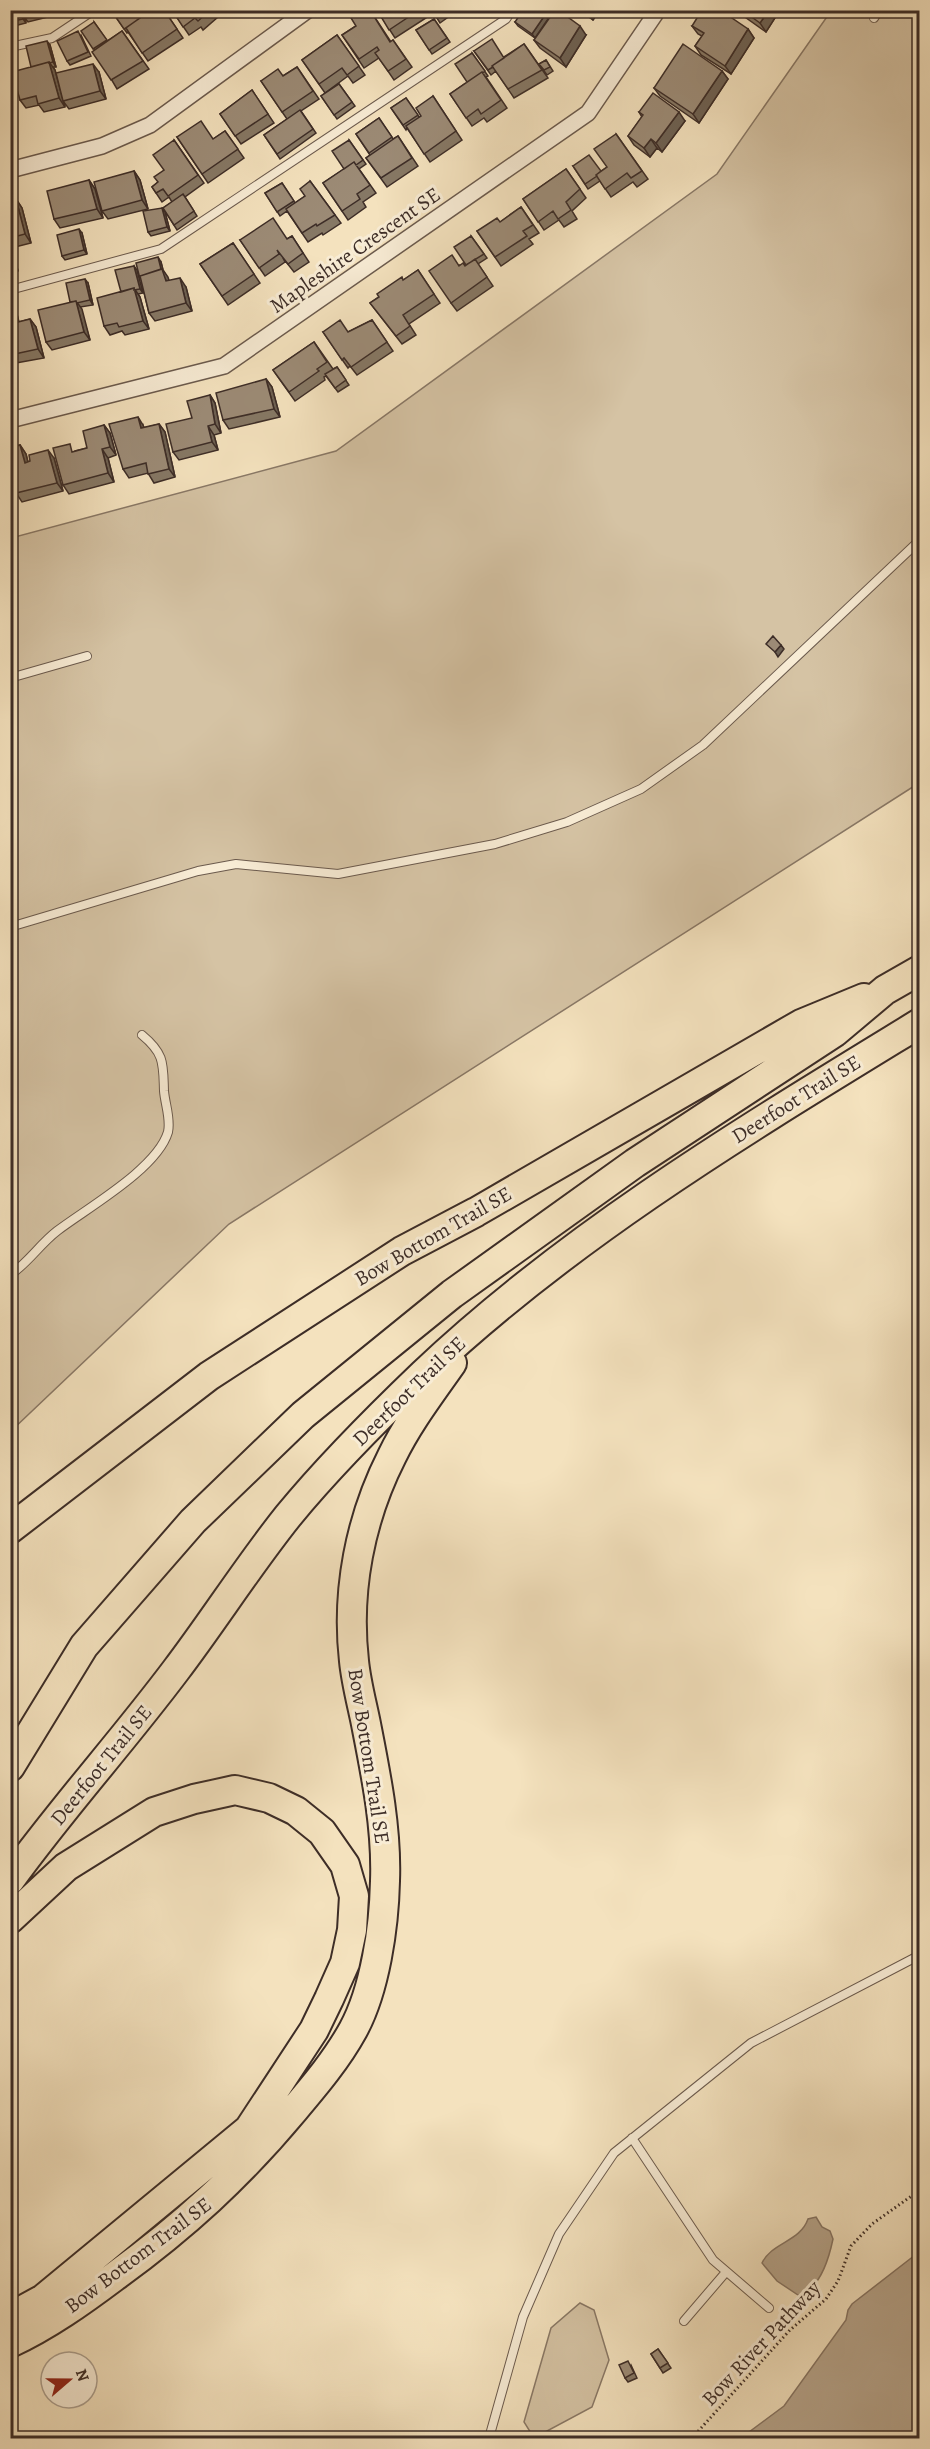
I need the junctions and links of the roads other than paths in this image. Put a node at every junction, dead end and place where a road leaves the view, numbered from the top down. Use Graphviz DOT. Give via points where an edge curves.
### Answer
graph roads {
  1 [pos="94,10"];
  2 [pos="308,10"];
  3 [pos="512,10"];
  4 [pos="658,10"];
  5 [pos="879,10"];
  6 [pos="874,18"];
  7 [pos="10,47"];
  8 [pos="10,171"];
  9 [pos="10,290"];
  10 [pos="10,420"];
  11 [pos="920,540"];
  12 [pos="87,656"];
  13 [pos="10,678"];
  14 [pos="10,927"];
  15 [pos="920,970"];
  16 [pos="885,990"];
  17 [pos="920,1023"];
  18 [pos="142,1035"];
  19 [pos="10,1275"];
  20 [pos="476,1328"];
  21 [pos="10,1529"];
  22 [pos="10,1767"];
  23 [pos="10,1880"];
  24 [pos="10,1919"];
  25 [pos="920,1955"];
  26 [pos="632,2138"];
  27 [pos="726,2272"];
  28 [pos="769,2308"];
  29 [pos="10,2317"];
  30 [pos="684,2321"];
  31 [pos="10,2343"];
  32 [pos="489,2439"];
  1 -- 7 [label="lane" via="52,38"];
  2 -- 8 [label="street" via="150,125 102,146"];
  3 -- 9 [label="lane" via="506,19 162,249"];
  4 -- 10 [label="street, Mapleshire Crescent SE" via="588,113 224,366"];
  5 -- 6 [label="lane"];
  11 -- 14 [label="lane" via="703,745 641,789 567,822 495,844 338,874 236,864"];
  12 -- 13 [label="lane"];
  15 -- 16 [label="highway, Deerfoot Trail SE"];
  16 -- 21 [label="highway, Bow Bottom Trail SE" via="808,1020 402,1251 209,1376"];
  16 -- 22 [label="highway, Deerfoot Trail SE" via="835,1032 635,1163 452,1294 303,1415 193,1521 84,1646"];
  17 -- 20 [label="highway, Deerfoot Trail SE" via="735,1136 608,1223 543,1270"];
  18 -- 19 [label="lane" via="164,1066 169,1121 163,1142 135,1173 55,1232"];
  20 -- 23 [label="highway, Deerfoot Trail SE" via="381,1414 287,1517 175,1671"];
  20 -- 31 [label="highway, Bow Bottom Trail SE" via="391,1458 357,1549 351,1605 354,1662 381,1812 385,1881 373,1972 355,2027 327,2070 278,2130 213,2199 86,2298"];
  24 -- 29 [label="highway" via="66,1868 154,1812 194,1798 235,1790 269,1798 296,1811 322,1832 345,1865 354,1896 345,1963 329,1999 314,2030 249,2129 43,2299"];
  25 -- 26 [label="lane" via="751,2043"];
  26 -- 27 [label="lane" via="713,2260"];
  26 -- 32 [label="lane" via="614,2153 559,2234 523,2317"];
  27 -- 28 [label="lane"];
  27 -- 30 [label="lane"];
}
